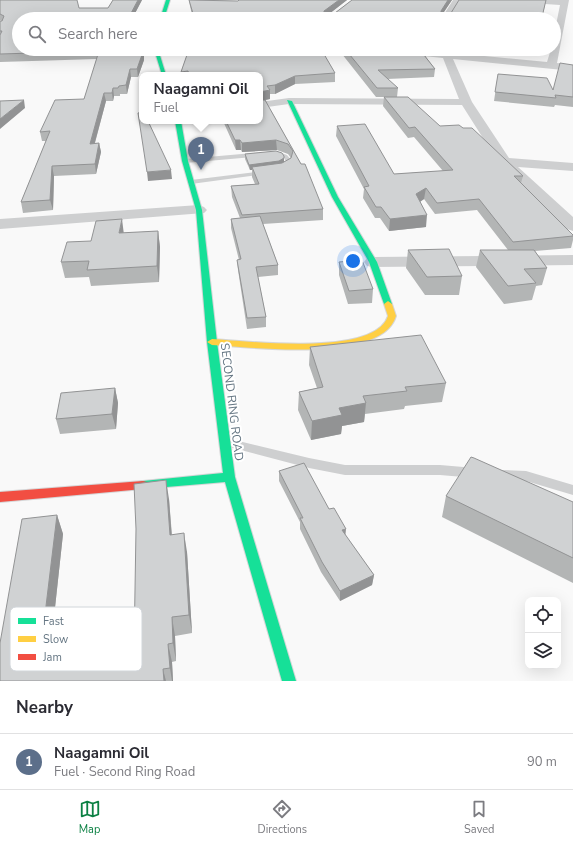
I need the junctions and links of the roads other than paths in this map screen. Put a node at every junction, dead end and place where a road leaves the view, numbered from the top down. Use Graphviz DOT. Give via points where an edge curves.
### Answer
graph roads {
  1 [pos="168,0"];
  2 [pos="458,0"];
  3 [pos="514,0"];
  4 [pos="565,2"];
  5 [pos="164,12"];
  6 [pos="450,12"];
  7 [pos="561,25"];
  8 [pos="158,56"];
  9 [pos="447,56"];
  10 [pos="456,56"];
  11 [pos="554,56"];
  12 [pos="551,66"];
  13 [pos="573,68"];
  14 [pos="163,72"];
  15 [pos="289,102"];
  16 [pos="466,102"];
  17 [pos="263,105"];
  18 [pos="179,124"];
  19 [pos="185,161"];
  20 [pos="505,162"];
  21 [pos="573,167"];
  22 [pos="191,182"];
  23 [pos="199,210"];
  24 [pos="0,224"];
  25 [pos="573,226"];
  26 [pos="573,260"];
  27 [pos="373,262"];
  28 [pos="212,342"];
  29 [pos="225,442"];
  30 [pos="229,477"];
  31 [pos="573,490"];
  32 [pos="0,497"];
  33 [pos="289,681"];
  1 -- 5 [label="street"];
  2 -- 6 [label="street"];
  3 -- 4 [label="street"];
  4 -- 7 [label="street"];
  8 -- 14 [label="street"];
  9 -- 16 [label="street"];
  10 -- 12 [label="street"];
  11 -- 12 [label="street"];
  12 -- 13 [label="street"];
  15 -- 16 [label="street"];
  15 -- 17 [label="street"];
  15 -- 27 [label="street" via="335,198"];
  16 -- 20 [label="street"];
  18 -- 19 [label="street, SECOND RING ROAD"];
  19 -- 22 [label="street, SECOND RING ROAD"];
  19 -- 22 [label="lane" via="276,153 285,156 288,161 288,166 281,170"];
  20 -- 21 [label="street"];
  20 -- 25 [label="street"];
  22 -- 23 [label="street, SECOND RING ROAD"];
  23 -- 24 [label="street"];
  23 -- 28 [label="street, SECOND RING ROAD"];
  26 -- 27 [label="street"];
  27 -- 28 [label="street" via="392,316 388,326 370,337 348,343 305,347"];
  28 -- 29 [label="street, SECOND RING ROAD"];
  29 -- 30 [label="street, SECOND RING ROAD"];
  29 -- 31 [label="lane" via="345,470 440,470 526,476"];
  30 -- 32 [label="street"];
  30 -- 33 [label="street, SECOND RING ROAD"];
}
